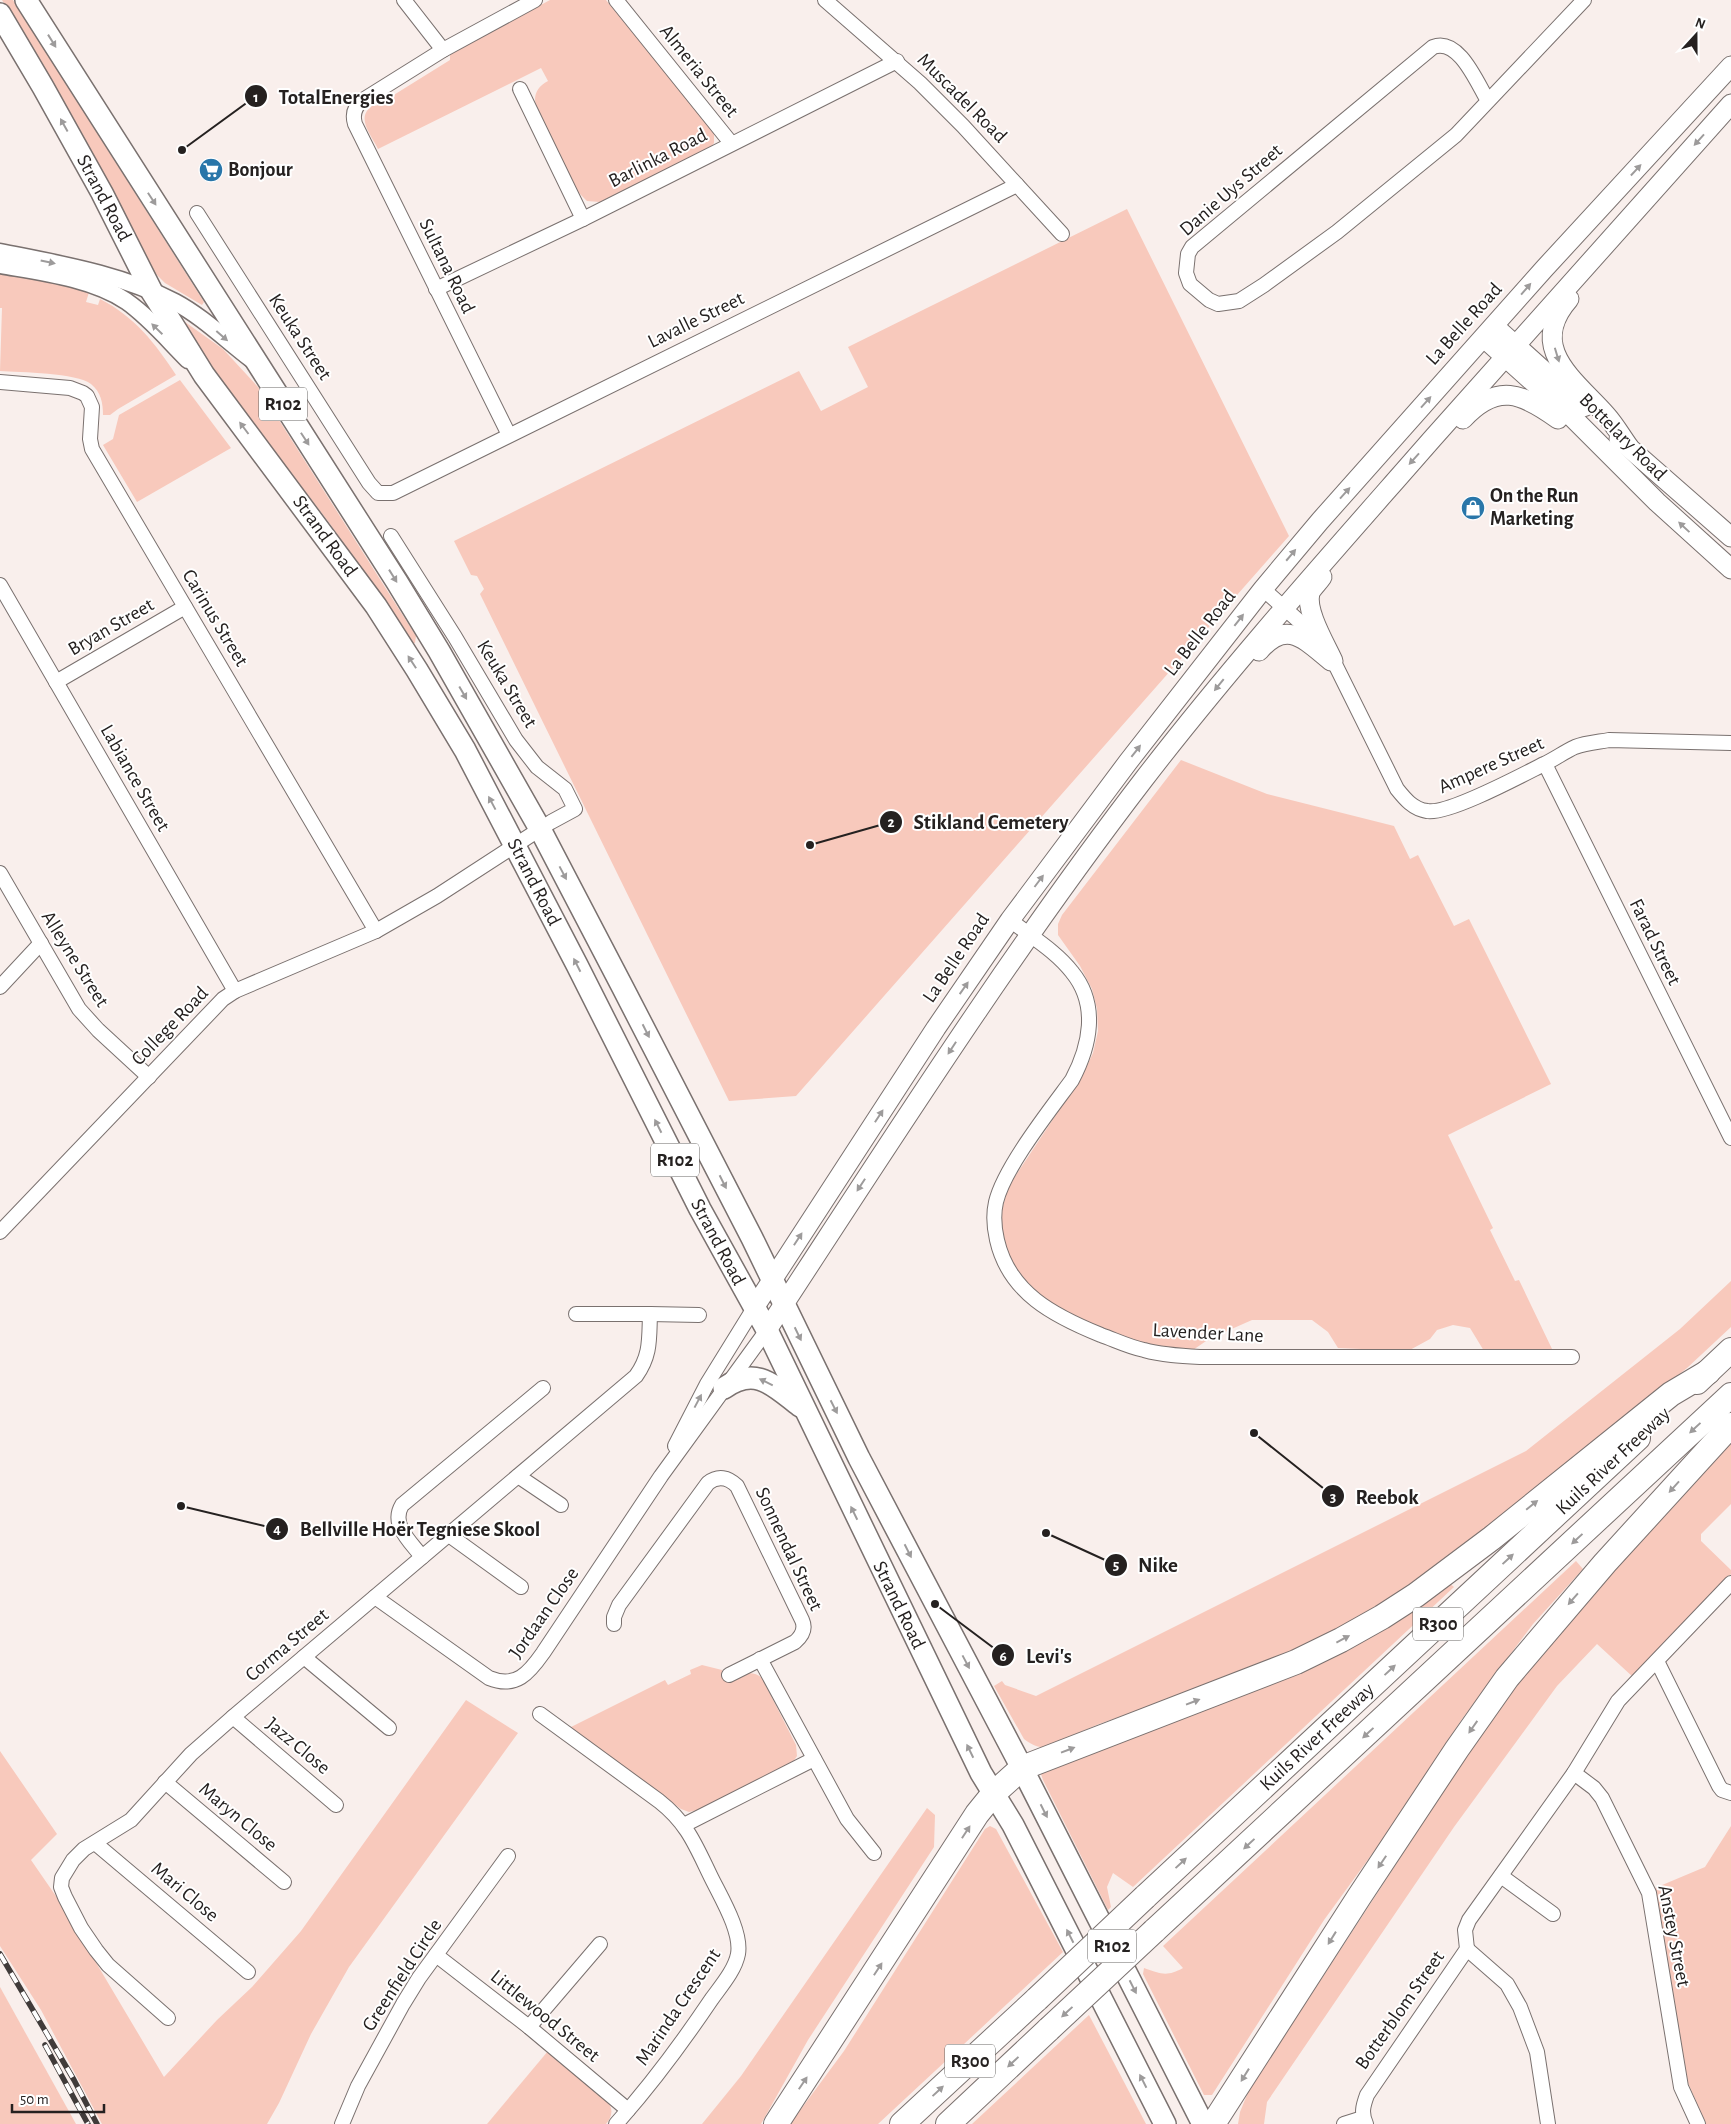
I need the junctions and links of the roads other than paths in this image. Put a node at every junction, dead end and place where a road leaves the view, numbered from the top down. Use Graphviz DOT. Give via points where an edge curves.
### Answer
graph roads {
  1 [pos="26,0"];
  2 [pos="404,0"];
  3 [pos="535,0"];
  4 [pos="616,0"];
  5 [pos="825,0"];
  6 [pos="1584,0"];
  7 [pos="0,14"];
  8 [pos="443,50"];
  9 [pos="897,61"];
  10 [pos="1731,66"];
  11 [pos="520,89"];
  12 [pos="1488,102"];
  13 [pos="1731,104"];
  14 [pos="732,144"];
  15 [pos="1663,180"];
  16 [pos="1017,185"];
  17 [pos="197,213"];
  18 [pos="583,219"];
  19 [pos="1062,234"];
  20 [pos="0,252"];
  21 [pos="0,264"];
  22 [pos="436,289"];
  23 [pos="152,292"];
  24 [pos="1489,332"];
  25 [pos="1510,351"];
  26 [pos="257,364"];
  27 [pos="204,375"];
  28 [pos="0,382"];
  29 [pos="509,435"];
  30 [pos="1431,441"];
  31 [pos="1629,447"];
  32 [pos="1616,461"];
  33 [pos="393,493"];
  34 [pos="391,536"];
  35 [pos="1731,537"];
  36 [pos="1333,551"];
  37 [pos="1731,569"];
  38 [pos="0,585"];
  39 [pos="1263,589"];
  40 [pos="185,607"];
  41 [pos="1284,608"];
  42 [pos="1237,662"];
  43 [pos="1335,663"];
  44 [pos="56,682"];
  45 [pos="1731,743"];
  46 [pos="1545,764"];
  47 [pos="540,829"];
  48 [pos="516,846"];
  49 [pos="0,873"];
  50 [pos="1010,920"];
  51 [pos="376,931"];
  52 [pos="1029,935"];
  53 [pos="41,943"];
  54 [pos="0,987"];
  55 [pos="235,991"];
  56 [pos="149,1077"];
  57 [pos="1731,1138"];
  58 [pos="0,1232"];
  59 [pos="771,1280"];
  60 [pos="783,1305"];
  61 [pos="754,1308"];
  62 [pos="576,1314"];
  63 [pos="650,1314"];
  64 [pos="699,1315"];
  65 [pos="767,1330"];
  66 [pos="1731,1350"];
  67 [pos="1572,1357"];
  68 [pos="1708,1372"];
  69 [pos="543,1388"];
  70 [pos="724,1388"];
  71 [pos="1731,1395"];
  72 [pos="804,1410"];
  73 [pos="1731,1425"];
  74 [pos="518,1476"];
  75 [pos="661,1476"];
  76 [pos="561,1506"];
  77 [pos="449,1535"];
  78 [pos="422,1557"];
  79 [pos="521,1587"];
  80 [pos="1729,1591"];
  81 [pos="375,1597"];
  82 [pos="614,1624"];
  83 [pos="304,1656"];
  84 [pos="760,1659"];
  85 [pos="1657,1661"];
  86 [pos="729,1675"];
  87 [pos="540,1714"];
  88 [pos="233,1717"];
  89 [pos="389,1728"];
  90 [pos="814,1759"];
  91 [pos="1022,1768"];
  92 [pos="1574,1773"];
  93 [pos="165,1782"];
  94 [pos="994,1793"];
  95 [pos="1731,1793"];
  96 [pos="336,1805"];
  97 [pos="684,1825"];
  98 [pos="95,1842"];
  99 [pos="874,1853"];
  100 [pos="508,1856"];
  101 [pos="1501,1876"];
  102 [pos="284,1882"];
  103 [pos="1553,1914"];
  104 [pos="600,1944"];
  105 [pos="1467,1950"];
  106 [pos="436,1955"];
  107 [pos="248,1972"];
  108 [pos="168,2018"];
  109 [pos="529,2027"];
  110 [pos="628,2110"];
  111 [pos="1365,2121"];
  112 [pos="342,2124"];
  113 [pos="616,2124"];
  114 [pos="776,2124"];
  115 [pos="902,2124"];
  116 [pos="948,2124"];
  117 [pos="1165,2124"];
  118 [pos="1203,2124"];
  119 [pos="1213,2124"];
  120 [pos="1344,2124"];
  121 [pos="1548,2124"];
  122 [pos="1698,2124"];
  1 -- 26 [label="main road, Strand Road / R102, one-way"];
  2 -- 8 [label="street"];
  3 -- 8 [label="street"];
  4 -- 14 [label="street, Almeria Street"];
  5 -- 9 [label="street, Muscadel Road"];
  6 -- 12 [label="street, Danie Uys Street"];
  23 -- 7 [label="main road, Strand Road / R102, one-way" via="44,87"];
  8 -- 22 [label="street, Sultana Road" via="363,100 354,113 355,124"];
  9 -- 14 [label="street, Barlinka Road"];
  9 -- 16 [label="street, Muscadel Road"];
  24 -- 10 [label="main road, La Belle Road, one-way"];
  11 -- 18 [label="street"];
  12 -- 12 [label="street, Danie Uys Street" via="1449,141 1337,232 1264,285 1239,300 1218,304 1199,294 1190,284 1186,264 1192,247 1433,47 1439,44 1452,48 1466,64"];
  13 -- 15 [label="main road, one-way"];
  14 -- 18 [label="street, Barlinka Road"];
  15 -- 25 [label="main road"];
  15 -- 31 [label="main road, one-way" via="1636,222 1560,309 1553,331 1559,364 1608,416"];
  16 -- 19 [label="street, Muscadel Road"];
  16 -- 29 [label="street, Lavalle Street"];
  17 -- 33 [label="street, Keuka Street" via="369,483 378,493"];
  18 -- 22 [label="street, Barlinka Road"];
  20 -- 23 [label="street, one-way" via="130,282"];
  27 -- 21 [label="street, one-way" via="144,317 113,294 92,285"];
  22 -- 29 [label="street, Sultana Road"];
  23 -- 26 [label="street, one-way" via="200,318"];
  23 -- 27 [label="main road, Strand Road / R102"];
  24 -- 25 [label="main road, Bottelary Road"];
  39 -- 24 [label="main road, La Belle Road, one-way"];
  25 -- 30 [label="main road"];
  25 -- 31 [label="main road, Bottelary Road"];
  25 -- 32 [label="main road, Bottelary Road"];
  26 -- 47 [label="main road, Strand Road / R102, one-way" via="434,643"];
  48 -- 27 [label="main road, Strand Road / R102, one-way" via="460,742 376,606"];
  28 -- 40 [label="street, Carinus Street" via="75,389 87,396 92,407 92,449"];
  29 -- 33 [label="street, Lavalle Street"];
  30 -- 32 [label="main road" via="1453,430 1484,401 1508,395 1534,402"];
  30 -- 36 [label="main road, one-way"];
  31 -- 35 [label="main road, Bottelary Road"];
  37 -- 32 [label="main road, Bottelary Road, one-way"];
  34 -- 47 [label="street, Keuka Street" via="456,637 520,746 537,767 565,789 570,798 575,809"];
  36 -- 41 [label="main road"];
  36 -- 43 [label="main road" via="1329,566 1310,592 1309,600 1312,614"];
  38 -- 44 [label="street, Labiance Street"];
  39 -- 41 [label="street, Ampere Street"];
  50 -- 39 [label="main road, La Belle Road, one-way"];
  40 -- 44 [label="street, Bryan Street"];
  40 -- 51 [label="street, Carinus Street"];
  41 -- 42 [label="main road"];
  41 -- 43 [label="street, Ampere Street" via="1317,638"];
  42 -- 43 [label="main road" via="1256,654 1275,636 1292,634 1301,636"];
  42 -- 52 [label="main road, one-way" via="1141,783"];
  43 -- 46 [label="street, Ampere Street" via="1397,789 1419,809 1434,812 1453,807"];
  44 -- 55 [label="street, Labiance Street"];
  45 -- 46 [label="street, Ampere Street" via="1609,740 1575,747"];
  46 -- 57 [label="street, Farad Street"];
  47 -- 48 [label="street, College Road"];
  47 -- 59 [label="main road, Strand Road / R102, one-way"];
  48 -- 51 [label="street, College Road"];
  61 -- 48 [label="main road, Strand Road / R102, one-way" via="700,1209"];
  49 -- 53 [label="street, Alleyne Street"];
  50 -- 52 [label="street, Lavender Lane"];
  59 -- 50 [label="main road, La Belle Road, one-way"];
  51 -- 55 [label="street, College Road"];
  52 -- 60 [label="main road, one-way" via="978,1007"];
  52 -- 67 [label="street, Lavender Lane" via="1072,972 1082,989 1089,1021 1086,1050 1072,1080 1005,1180 996,1202 995,1231 1000,1252 1022,1288 1041,1304 1066,1320 1132,1347 1174,1355"];
  53 -- 54 [label="street"];
  53 -- 56 [label="street, Alleyne Street" via="87,1019"];
  55 -- 56 [label="street, College Road" via="223,999"];
  56 -- 58 [label="street, College Road"];
  59 -- 60 [label="main road, Strand Road / R102"];
  59 -- 61 [label="main road, La Belle Road"];
  60 -- 65 [label="main road"];
  60 -- 91 [label="main road, Strand Road / R102, one-way"];
  61 -- 65 [label="main road, Strand Road / R102"];
  75 -- 61 [label="street, Jordaan Close, one-way" via="707,1384"];
  62 -- 63 [label="street"];
  63 -- 64 [label="street"];
  63 -- 74 [label="street, Corma Street" via="647,1357 636,1376"];
  65 -- 70 [label="street, Jordaan Close"];
  65 -- 72 [label="main road, Strand Road / R102"];
  66 -- 68 [label="highway, Kuils River Freeway / R300"];
  91 -- 68 [label="highway, one-way" via="1296,1662 1382,1617 1416,1596 1492,1538 1671,1394"];
  115 -- 68 [label="highway, Kuils River Freeway / R300, one-way, bridge"];
  69 -- 78 [label="street" via="402,1505 398,1522"];
  72 -- 70 [label="main road, one-way" via="775,1386 760,1379 748,1376"];
  70 -- 75 [label="street, Jordaan Close"];
  71 -- 116 [label="highway, Kuils River Freeway / R300, one-way, bridge"];
  94 -- 72 [label="main road, Strand Road / R102, one-way" via="981,1773"];
  73 -- 119 [label="highway, one-way" via="1605,1563 1507,1678 1359,1897"];
  74 -- 76 [label="street"];
  74 -- 77 [label="street, Corma Street"];
  75 -- 81 [label="street, Jordaan Close" via="543,1653 519,1679 499,1682 490,1678"];
  77 -- 78 [label="street, Corma Street"];
  77 -- 79 [label="street"];
  78 -- 81 [label="street, Corma Street"];
  80 -- 85 [label="street, Botterblom Street"];
  81 -- 83 [label="street, Corma Street"];
  82 -- 84 [label="street, Sonnendal Street" via="619,1605 708,1483 716,1478 725,1478 737,1486 804,1624 802,1634 795,1642"];
  83 -- 88 [label="street, Corma Street"];
  83 -- 89 [label="street"];
  84 -- 86 [label="street, Sonnendal Street"];
  84 -- 90 [label="street"];
  85 -- 92 [label="street, Botterblom Street" via="1618,1701"];
  85 -- 95 [label="street" via="1719,1786"];
  87 -- 97 [label="street, Marinda Crescent" via="659,1801"];
  88 -- 93 [label="street, Corma Street"];
  88 -- 96 [label="street, Jazz Close"];
  90 -- 97 [label="street"];
  90 -- 99 [label="street" via="862,1841"];
  91 -- 94 [label="highway"];
  91 -- 118 [label="main road, R102, one-way"];
  92 -- 101 [label="street, Botterblom Street"];
  92 -- 122 [label="street, Anstey Street" via="1602,1798 1649,1893 1681,2087"];
  93 -- 98 [label="street, Corma Street" via="131,1820"];
  93 -- 102 [label="street, Maryn Close"];
  114 -- 94 [label="highway, one-way" via="977,1814"];
  117 -- 94 [label="main road, R102, one-way" via="1014,1825"];
  97 -- 110 [label="street, Marinda Crescent" via="734,1928 738,1953 730,1973 669,2061"];
  98 -- 107 [label="street, Mari Close"];
  98 -- 108 [label="street, Corma Street" via="66,1869 62,1878 65,1897 81,1928 108,1965"];
  100 -- 106 [label="street, Greenfield Circle"];
  101 -- 103 [label="street"];
  101 -- 105 [label="street, Botterblom Street" via="1467,1925"];
  104 -- 109 [label="street"];
  105 -- 111 [label="street, Botterblom Street" via="1372,2086 1363,2108"];
  105 -- 121 [label="street" via="1507,1984 1520,2007 1537,2052"];
  106 -- 109 [label="street, Littlewood Street"];
  106 -- 112 [label="street, Greenfield Circle" via="403,2004 358,2086"];
  109 -- 110 [label="street, Littlewood Street"];
  110 -- 113 [label="street, Marinda Crescent"];
  111 -- 120 [label="street"];
}
